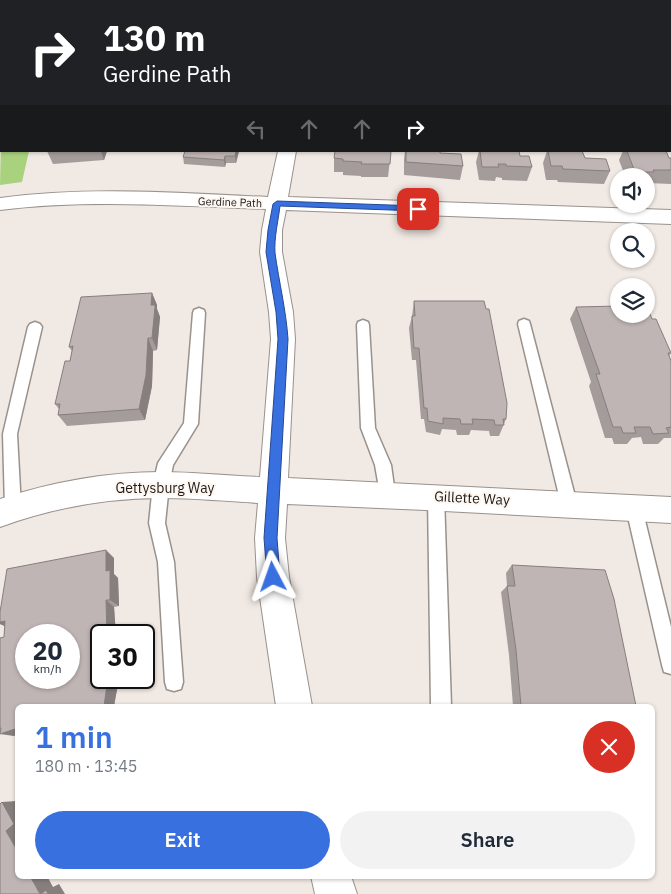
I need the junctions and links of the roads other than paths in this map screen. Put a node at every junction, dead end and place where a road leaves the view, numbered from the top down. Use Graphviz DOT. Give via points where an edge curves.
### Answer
graph roads {
  1 [pos="287,152"];
  2 [pos="0,204"];
  3 [pos="277,204"];
  4 [pos="671,217"];
  5 [pos="199,314"];
  6 [pos="524,324"];
  7 [pos="364,325"];
  8 [pos="35,327"];
  9 [pos="161,485"];
  10 [pos="274,491"];
  11 [pos="387,494"];
  12 [pos="436,496"];
  13 [pos="569,504"];
  14 [pos="634,508"];
  15 [pos="671,510"];
  16 [pos="7,511"];
  17 [pos="671,665"];
  18 [pos="174,682"];
  19 [pos="294,704"];
  20 [pos="441,704"];
  21 [pos="333,879"];
  22 [pos="336,894"];
  1 -- 3 [label="street"];
  2 -- 3 [label="street, Gerdine Path" via="102,197"];
  3 -- 4 [label="street, Gerdine Path"];
  3 -- 10 [label="street" via="271,252 283,339"];
  5 -- 9 [label="lane" via="191,424 166,463"];
  6 -- 13 [label="lane"];
  7 -- 11 [label="lane" via="368,428 383,465"];
  8 -- 16 [label="lane" via="10,434"];
  9 -- 10 [label="street, Gettysburg Way"];
  9 -- 16 [label="street, Gettysburg Way" via="109,487"];
  9 -- 18 [label="lane" via="157,523 166,562"];
  10 -- 11 [label="street, Gillette Way"];
  10 -- 19 [label="street" via="270,538 273,577"];
  11 -- 12 [label="street, Gillette Way"];
  12 -- 13 [label="street, Gillette Way"];
  12 -- 20 [label="lane"];
  13 -- 14 [label="street, Gillette Way"];
  14 -- 15 [label="street, Gillette Way"];
  14 -- 17 [label="lane"];
  21 -- 22 [label="street"];
}
